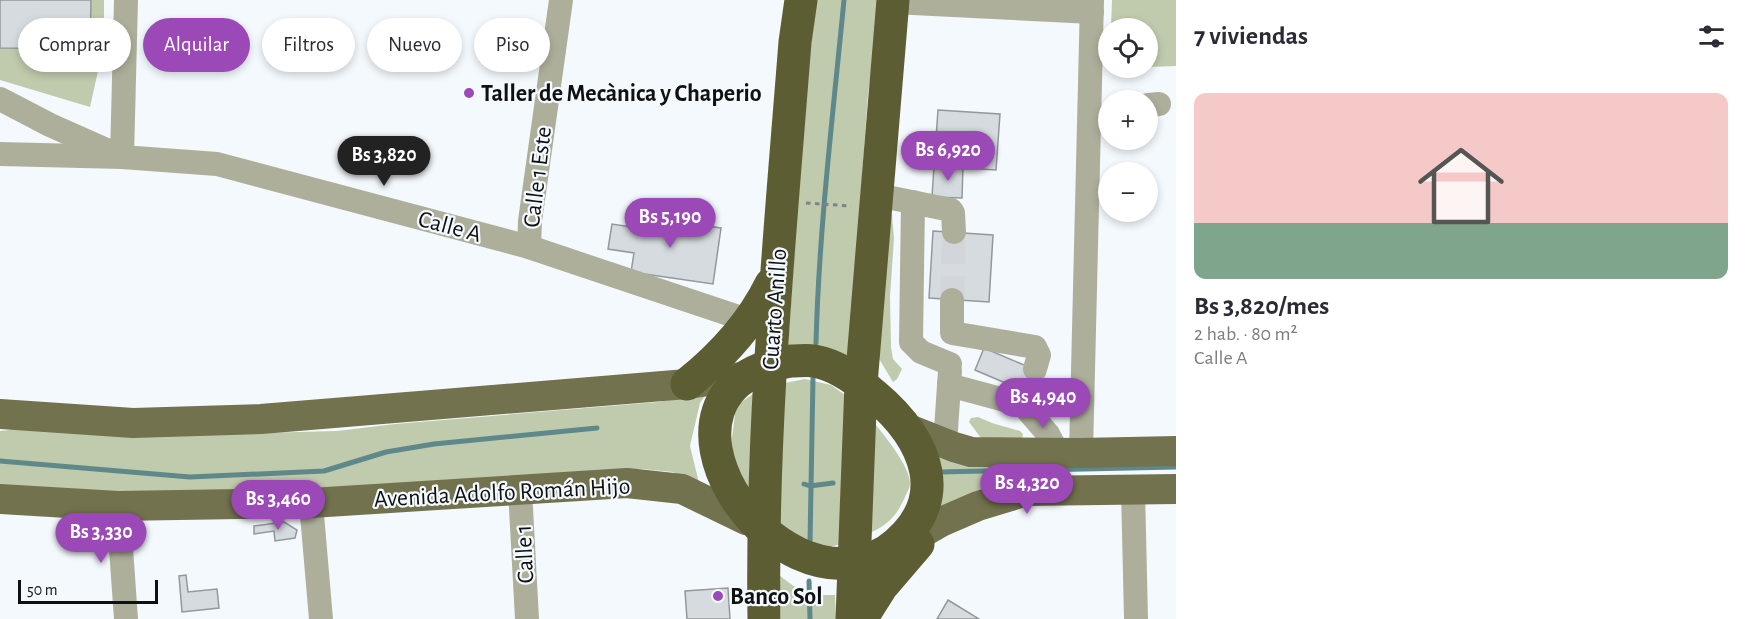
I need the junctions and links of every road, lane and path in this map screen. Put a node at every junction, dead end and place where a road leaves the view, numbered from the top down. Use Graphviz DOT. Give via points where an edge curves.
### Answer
graph roads {
  1 [pos="126,0"];
  2 [pos="561,0"];
  3 [pos="801,0"];
  4 [pos="893,1"];
  5 [pos="1092,6"];
  6 [pos="1098,92"];
  7 [pos="0,99"];
  8 [pos="1098,118"];
  9 [pos="0,154"];
  10 [pos="122,157"];
  11 [pos="877,195"];
  12 [pos="912,202"];
  13 [pos="817,204"];
  14 [pos="837,206"];
  15 [pos="954,232"];
  16 [pos="529,247"];
  17 [pos="777,271"];
  18 [pos="952,300"];
  19 [pos="750,321"];
  20 [pos="952,333"];
  21 [pos="759,371"];
  22 [pos="949,374"];
  23 [pos="687,384"];
  24 [pos="861,384"];
  25 [pos="1028,388"];
  26 [pos="0,414"];
  27 [pos="906,428"];
  28 [pos="945,444"];
  29 [pos="1176,451"];
  30 [pos="1070,453"];
  31 [pos="1133,489"];
  32 [pos="1176,489"];
  33 [pos="520,490"];
  34 [pos="0,499"];
  35 [pos="311,503"];
  36 [pos="118,506"];
  37 [pos="941,522"];
  38 [pos="755,529"];
  39 [pos="867,561"];
  40 [pos="126,619"];
  41 [pos="321,619"];
  42 [pos="528,619"];
  43 [pos="765,619"];
  44 [pos="852,619"];
  45 [pos="861,619"];
  46 [pos="1136,619"];
  1 -- 10 [label="street"];
  2 -- 16 [label="street, Calle 1 Este"];
  3 -- 17 [label="highway, Cuarto Anillo"];
  4 -- 5 [label="street"];
  4 -- 11 [label="highway"];
  5 -- 6 [label="street"];
  7 -- 10 [label="street"];
  8 -- 30 [label="street"];
  9 -- 10 [label="street, Calle A"];
  10 -- 16 [label="street, Calle A" via="217,164"];
  11 -- 12 [label="street"];
  11 -- 24 [label="highway"];
  12 -- 15 [label="street" via="951,210"];
  12 -- 22 [label="street" via="911,342"];
  13 -- 14 [label="path"];
  16 -- 19 [label="street, Calle A"];
  17 -- 19 [label="highway"];
  17 -- 21 [label="highway, Cuarto Anillo"];
  18 -- 20 [label="street"];
  19 -- 23 [label="highway" via="710,366"];
  20 -- 22 [label="street"];
  20 -- 25 [label="street" via="1035,347 1039,355"];
  21 -- 23 [label="main road"];
  21 -- 24 [label="highway" via="791,361 814,361"];
  21 -- 38 [label="highway, Cuarto Anillo"];
  21 -- 38 [label="highway" via="731,393 716,425 715,437 724,482 737,508"];
  22 -- 25 [label="street"];
  22 -- 28 [label="street"];
  23 -- 26 [label="main road" via="261,419 133,423"];
  24 -- 27 [label="highway"];
  24 -- 39 [label="highway"];
  25 -- 30 [label="street" via="1048,434"];
  27 -- 28 [label="main road"];
  27 -- 39 [label="highway" via="924,461 928,483 925,503 915,526 896,545"];
  28 -- 30 [label="main road" via="971,452"];
  29 -- 30 [label="main road"];
  31 -- 32 [label="main road"];
  31 -- 37 [label="main road" via="1027,491"];
  31 -- 46 [label="street"];
  33 -- 35 [label="main road, Avenida Adolfo Román Hijo"];
  33 -- 38 [label="main road, Avenida Adolfo Román Hijo" via="627,483 682,489"];
  33 -- 42 [label="street, Calle 1"];
  34 -- 36 [label="main road, Avenida Adolfo Román Hijo"];
  35 -- 36 [label="main road, Avenida Adolfo Román Hijo"];
  35 -- 41 [label="street"];
  36 -- 40 [label="street"];
  37 -- 39 [label="main road"];
  37 -- 45 [label="highway" via="882,585"];
  38 -- 39 [label="highway" via="776,546 810,564 832,568"];
  38 -- 43 [label="highway, Cuarto Anillo"];
  39 -- 44 [label="highway"];
}
